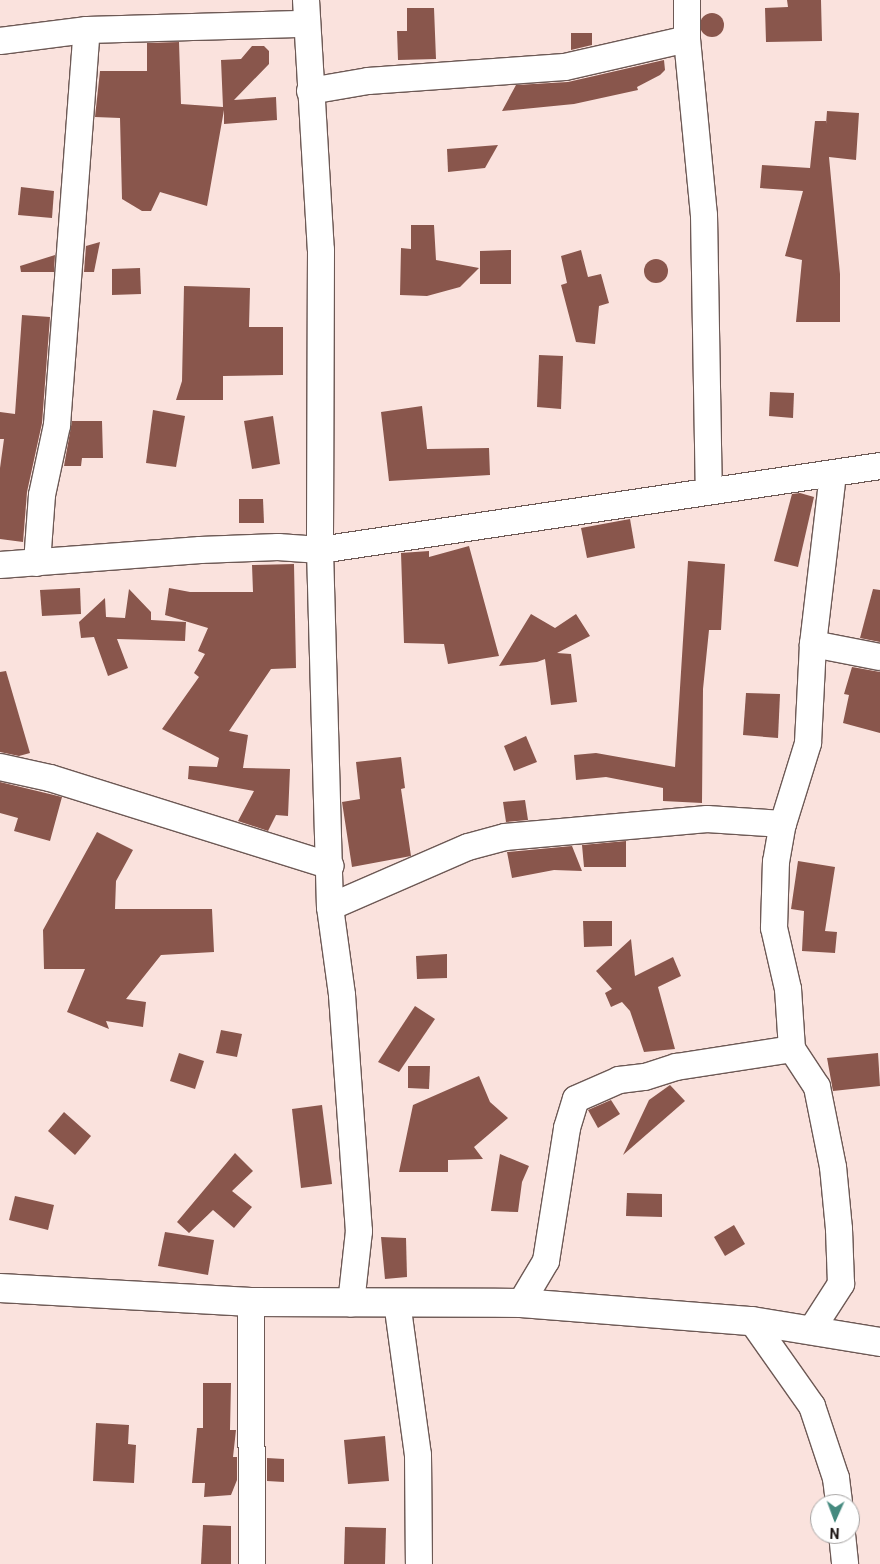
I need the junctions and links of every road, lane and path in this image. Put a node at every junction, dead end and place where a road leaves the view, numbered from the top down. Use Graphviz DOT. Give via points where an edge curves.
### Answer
graph roads {
  1 [pos="687,0"];
  2 [pos="306,12"];
  3 [pos="87,30"];
  4 [pos="688,39"];
  5 [pos="0,41"];
  6 [pos="310,91"];
  7 [pos="880,466"];
  8 [pos="833,475"];
  9 [pos="709,490"];
  10 [pos="320,550"];
  11 [pos="37,564"];
  12 [pos="0,565"];
  13 [pos="813,644"];
  14 [pos="880,657"];
  15 [pos="0,767"];
  16 [pos="783,824"];
  17 [pos="330,866"];
  18 [pos="330,907"];
  19 [pos="792,1050"];
  20 [pos="0,1288"];
  21 [pos="251,1302"];
  22 [pos="397,1302"];
  23 [pos="521,1303"];
  24 [pos="350,1304"];
  25 [pos="752,1321"];
  26 [pos="812,1329"];
  27 [pos="880,1342"];
  28 [pos="838,1494"];
  29 [pos="843,1544"];
  30 [pos="252,1564"];
  31 [pos="419,1564"];
  32 [pos="845,1564"];
  1 -- 4 [label="street"];
  2 -- 3 [label="street"];
  2 -- 6 [label="street"];
  3 -- 5 [label="street"];
  3 -- 11 [label="street" via="57,425 42,496"];
  4 -- 6 [label="street" via="565,66 368,81"];
  4 -- 9 [label="street" via="704,215"];
  6 -- 10 [label="street" via="321,250"];
  7 -- 8 [label="street"];
  8 -- 9 [label="street"];
  8 -- 13 [label="street"];
  9 -- 10 [label="street"];
  10 -- 11 [label="street" via="200,550"];
  10 -- 17 [label="street"];
  11 -- 12 [label="street"];
  13 -- 14 [label="street"];
  13 -- 16 [label="street" via="808,743"];
  15 -- 17 [label="street" via="50,778"];
  16 -- 18 [label="street" via="707,820 505,837 476,844"];
  16 -- 19 [label="street" via="776,862 774,928 788,989"];
  17 -- 18 [label="street"];
  18 -- 24 [label="street" via="342,995 359,1230"];
  19 -- 23 [label="street" via="676,1067 645,1077 619,1080 576,1099 567,1128 546,1260"];
  19 -- 26 [label="street" via="817,1087 833,1167 839,1229 842,1284"];
  20 -- 21 [label="main road"];
  21 -- 24 [label="main road"];
  21 -- 30 [label="street"];
  22 -- 23 [label="main road"];
  22 -- 24 [label="main road"];
  22 -- 31 [label="street" via="418,1455"];
  23 -- 25 [label="main road"];
  25 -- 26 [label="main road"];
  25 -- 28 [label="street" via="812,1406 836,1478"];
  26 -- 27 [label="main road"];
  29 -- 32 [label="street"];
}
